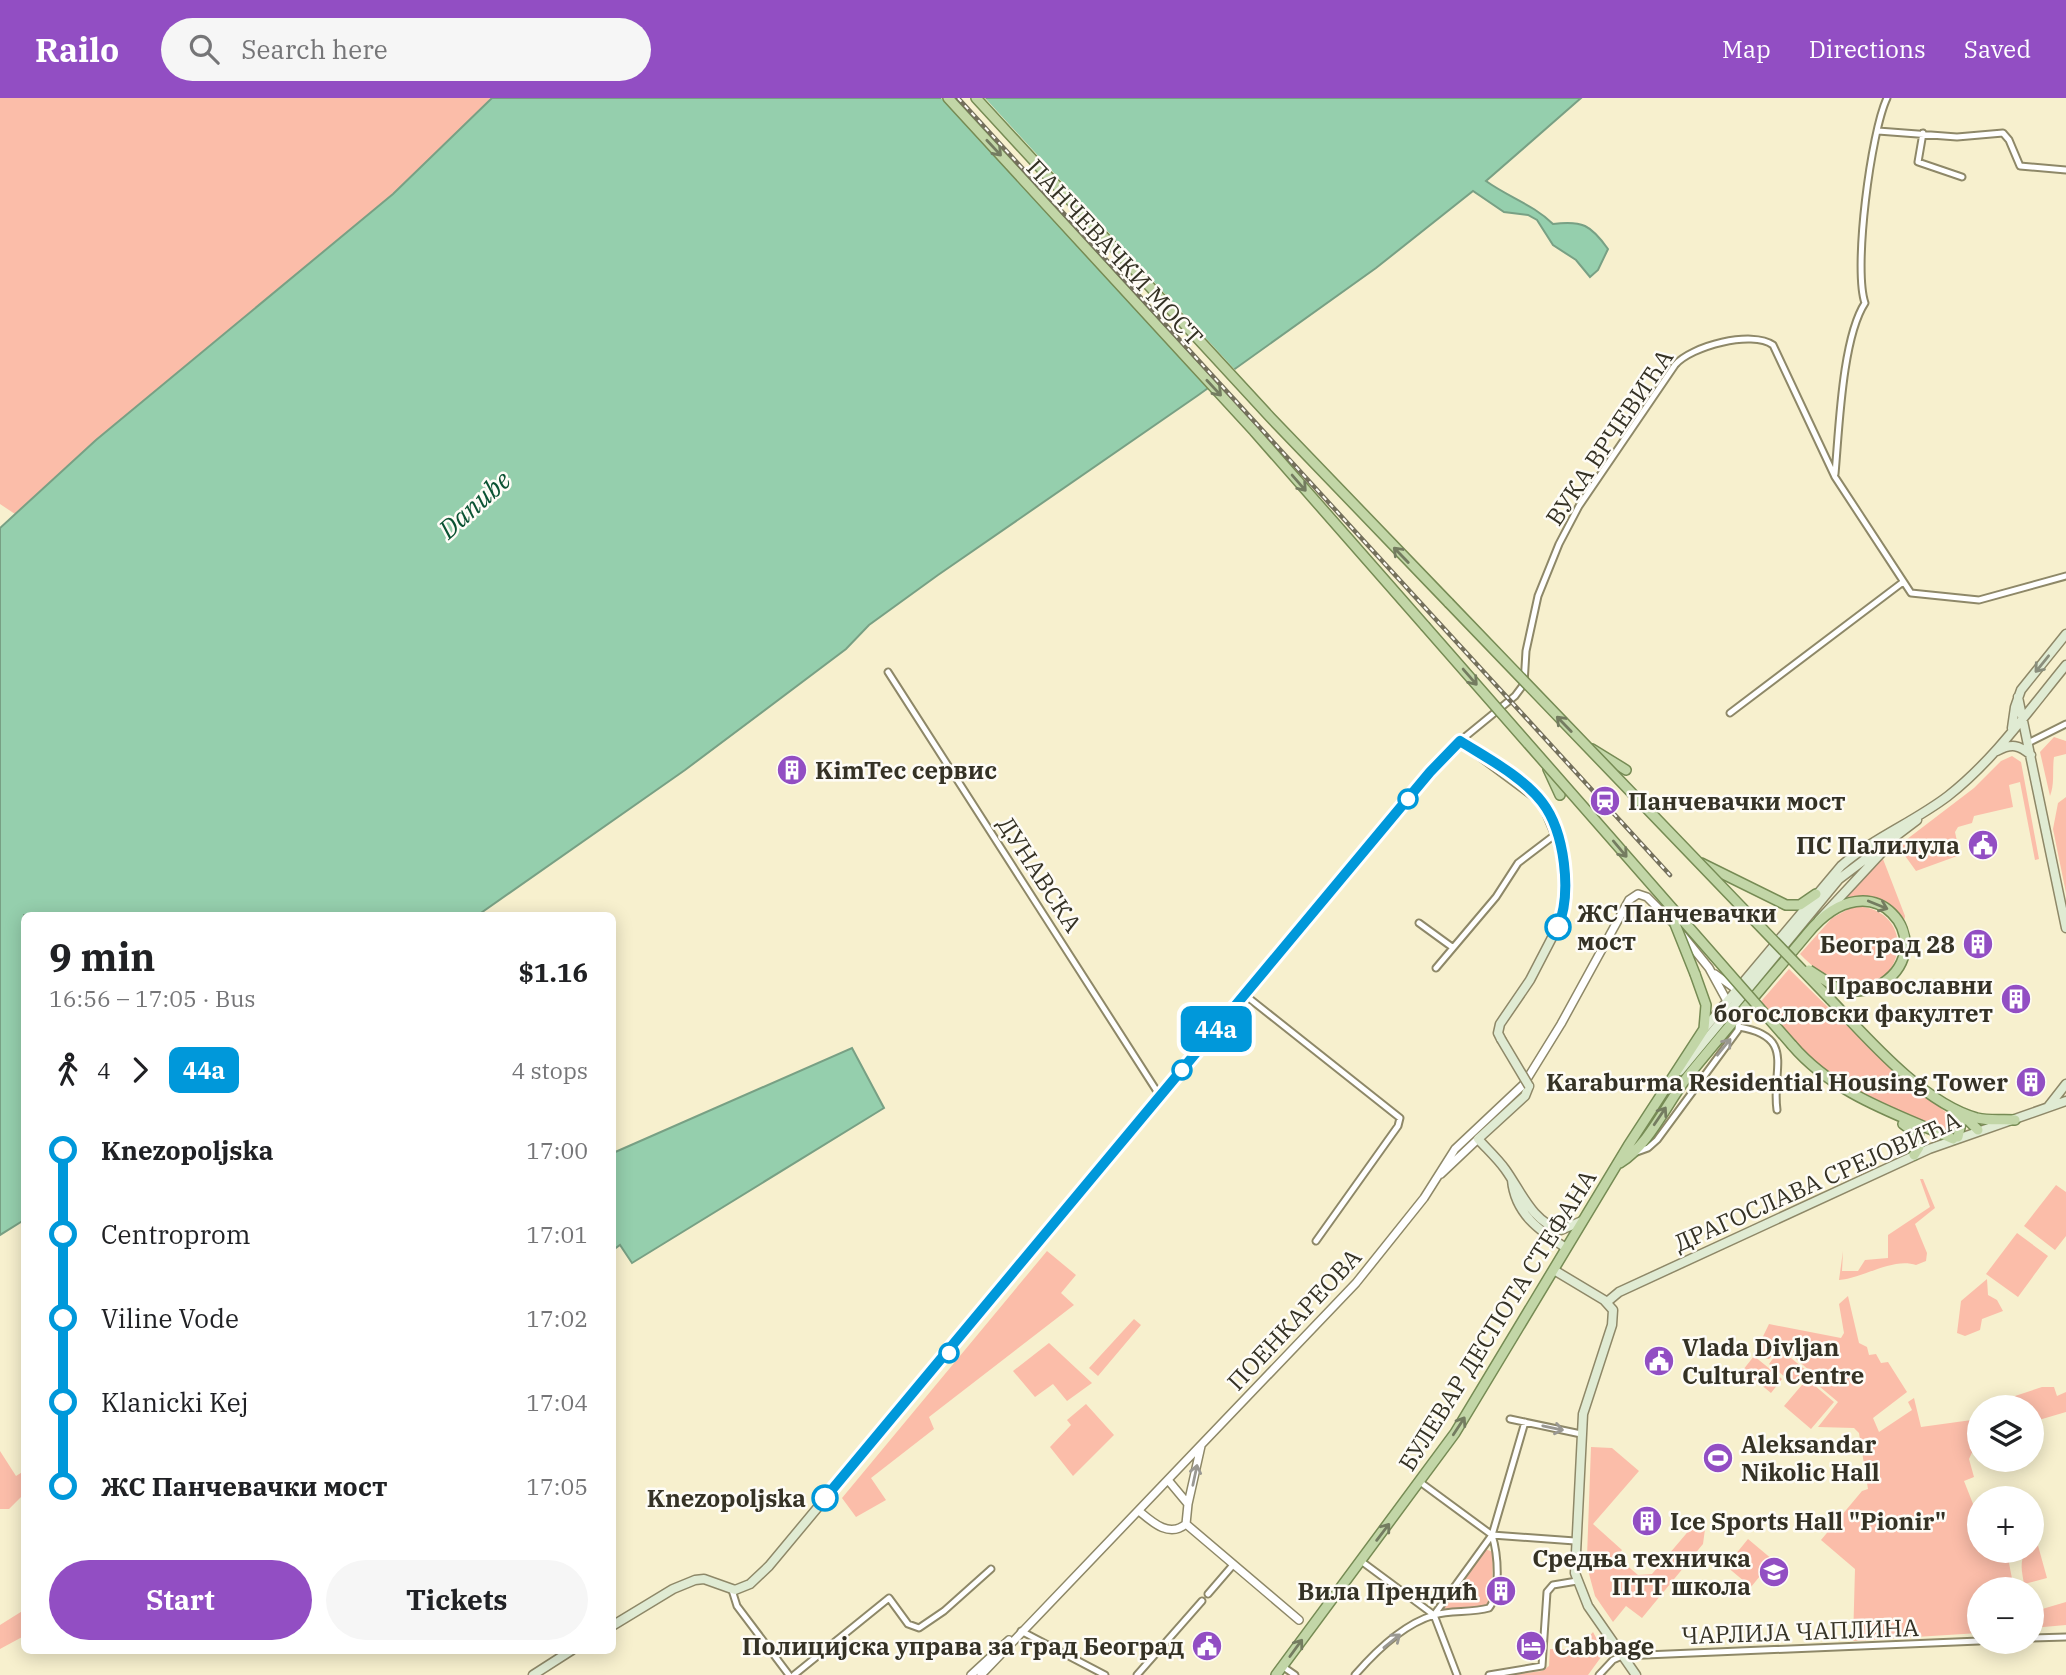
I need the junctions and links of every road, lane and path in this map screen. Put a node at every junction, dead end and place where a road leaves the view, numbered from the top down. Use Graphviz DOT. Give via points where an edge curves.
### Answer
graph roads {
  1 [pos="948,98"];
  2 [pos="976,98"];
  3 [pos="1887,98"];
  4 [pos="1878,131"];
  5 [pos="1923,133"];
  6 [pos="2066,170"];
  7 [pos="1962,177"];
  8 [pos="1835,477"];
  9 [pos="2066,576"];
  10 [pos="1903,582"];
  11 [pos="2066,634"];
  12 [pos="2066,665"];
  13 [pos="888,672"];
  14 [pos="2018,697"];
  15 [pos="1730,713"];
  16 [pos="2021,719"];
  17 [pos="2066,724"];
  18 [pos="2009,734"];
  19 [pos="1460,741"];
  20 [pos="2028,743"];
  21 [pos="1585,744"];
  22 [pos="1994,752"];
  23 [pos="2031,755"];
  24 [pos="1546,764"];
  25 [pos="1626,770"];
  26 [pos="1560,795"];
  27 [pos="1921,815"];
  28 [pos="1556,834"];
  29 [pos="1893,840"];
  30 [pos="1697,861"];
  31 [pos="1816,894"];
  32 [pos="1665,901"];
  33 [pos="1817,922"];
  34 [pos="1419,923"];
  35 [pos="2066,928"];
  36 [pos="1452,947"];
  37 [pos="1783,949"];
  38 [pos="1437,968"];
  39 [pos="1709,968"];
  40 [pos="1737,990"];
  41 [pos="1245,995"];
  42 [pos="1727,1001"];
  43 [pos="1739,1015"];
  44 [pos="1739,1027"];
  45 [pos="1704,1029"];
  46 [pos="1669,1082"];
  47 [pos="2066,1084"];
  48 [pos="1160,1096"];
  49 [pos="2066,1101"];
  50 [pos="2048,1107"];
  51 [pos="1954,1108"];
  52 [pos="1777,1110"];
  53 [pos="1897,1117"];
  54 [pos="2015,1120"];
  55 [pos="1978,1130"];
  56 [pos="1955,1138"];
  57 [pos="1478,1139"];
  58 [pos="1634,1153"];
  59 [pos="1914,1155"];
  60 [pos="1615,1166"];
  61 [pos="1438,1177"];
  62 [pos="1512,1180"];
  63 [pos="1582,1222"];
  64 [pos="1315,1241"];
  65 [pos="1566,1248"];
  66 [pos="1553,1270"];
  67 [pos="1607,1302"];
  68 [pos="1510,1419"];
  69 [pos="1525,1422"];
  70 [pos="1581,1434"];
  71 [pos="1201,1446"];
  72 [pos="1168,1480"];
  73 [pos="1420,1482"];
  74 [pos="1188,1504"];
  75 [pos="1139,1511"];
  76 [pos="1186,1524"];
  77 [pos="1492,1535"];
  78 [pos="1575,1541"];
  79 [pos="1361,1561"];
  80 [pos="1233,1565"];
  81 [pos="990,1569"];
  82 [pos="1577,1581"];
  83 [pos="732,1590"];
  84 [pos="1208,1594"];
  85 [pos="1202,1601"];
  86 [pos="1434,1615"];
  87 [pos="1299,1620"];
  88 [pos="616,1624"];
  89 [pos="1021,1632"];
  90 [pos="2066,1637"];
  91 [pos="2044,1638"];
  92 [pos="1967,1641"];
  93 [pos="566,1654"];
  94 [pos="1622,1656"];
  95 [pos="1282,1666"];
  96 [pos="1505,1673"];
  97 [pos="533,1675"];
  98 [pos="791,1675"];
  99 [pos="971,1675"];
  100 [pos="981,1675"];
  101 [pos="1105,1675"];
  102 [pos="1137,1675"];
  103 [pos="1276,1675"];
  104 [pos="1295,1675"];
  105 [pos="1354,1675"];
  106 [pos="1457,1675"];
  107 [pos="1489,1675"];
  108 [pos="1599,1675"];
  109 [pos="1636,1675"];
  1 -- 24 [label="main road, ПАНЧЕВАЧКИ МОСТ, one-way, bridge" via="1254,431"];
  21 -- 2 [label="main road, ПАНЧЕВАЧКИ МОСТ, one-way, bridge" via="1270,417"];
  3 -- 4 [label="street"];
  4 -- 5 [label="street"];
  4 -- 8 [label="street" via="1861,244 1859,281 1865,303 1857,318 1848,364"];
  5 -- 6 [label="street" via="1957,137 2003,133 2022,167"];
  5 -- 7 [label="street" via="1917,162"];
  8 -- 10 [label="street, ВУКА ВРЧЕВИЋА"];
  8 -- 19 [label="street, ВУКА ВРЧЕВИЋА" via="1773,345 1753,338 1686,354 1566,528 1538,596 1524,684"];
  9 -- 10 [label="street, ВУКА ВРЧЕВИЋА" via="1979,600 1917,596"];
  10 -- 15 [label="street"];
  11 -- 14 [label="main road, БУЛЕВАР ДЕСПОТА СТЕФАНА, one-way"];
  12 -- 16 [label="main road, БУЛЕВАР ДЕСПОТА СТЕФАНА"];
  13 -- 48 [label="street, ДУНАВСКА"];
  14 -- 16 [label="main road"];
  14 -- 18 [label="main road, БУЛЕВАР ДЕСПОТА СТЕФАНА"];
  16 -- 18 [label="main road, БУЛЕВАР ДЕСПОТА СТЕФАНА"];
  16 -- 20 [label="main road"];
  17 -- 20 [label="street"];
  18 -- 22 [label="main road, БУЛЕВАР ДЕСПОТА СТЕФАНА"];
  19 -- 28 [label="main road" via="1535,794"];
  19 -- 41 [label="main road"];
  20 -- 23 [label="main road"];
  21 -- 25 [label="main road, bridge"];
  21 -- 30 [label="main road, bridge"];
  22 -- 23 [label="main road" via="2015,745"];
  22 -- 27 [label="main road, БУЛЕВАР ДЕСПОТА СТЕФАНА"];
  23 -- 35 [label="main road"];
  24 -- 26 [label="main road, bridge"];
  24 -- 32 [label="main road, ПАНЧЕВАЧКИ МОСТ, one-way, bridge"];
  27 -- 29 [label="main road, БУЛЕВАР ДЕСПОТА СТЕФАНА"];
  27 -- 31 [label="main road, БУЛЕВАР ДЕСПОТА СТЕФАНА" via="1852,856"];
  28 -- 36 [label="street" via="1518,863 1496,897"];
  28 -- 57 [label="main road, ПОЕНКАРЕОВА, bridge" via="1566,883 1562,916 1498,1033 1529,1086 1525,1096"];
  29 -- 33 [label="main road"];
  29 -- 46 [label="main road, БУЛЕВАР ДЕСПОТА СТЕФАНА" via="1839,879"];
  30 -- 31 [label="main road" via="1796,906"];
  30 -- 37 [label="main road, bridge"];
  31 -- 40 [label="main road, БУЛЕВАР ДЕСПОТА СТЕФАНА"];
  32 -- 45 [label="main road, bridge" via="1706,1005"];
  32 -- 53 [label="main road, ПАНЧЕВАЧКИ МОСТ, bridge" via="1792,1045 1831,1080"];
  33 -- 37 [label="main road, one-way, bridge" via="1842,904 1868,901 1890,911 1903,931 1903,956 1891,977 1871,989 1849,991 1822,980"];
  33 -- 43 [label="main road"];
  34 -- 36 [label="street"];
  36 -- 38 [label="street"];
  37 -- 51 [label="main road, bridge" via="1902,1070"];
  39 -- 40 [label="street"];
  39 -- 42 [label="street"];
  39 -- 61 [label="street, ПОЕНКАРЕОВА" via="1653,902 1635,895 1527,1079 1455,1149"];
  40 -- 42 [label="main road, БУЛЕВАР ДЕСПОТА СТЕФАНА"];
  41 -- 48 [label="main road"];
  41 -- 64 [label="street" via="1400,1118"];
  42 -- 45 [label="main road, БУЛЕВАР ДЕСПОТА СТЕФАНА"];
  43 -- 44 [label="street"];
  58 -- 43 [label="main road, one-way" via="1676,1092"];
  44 -- 52 [label="street" via="1761,1032 1773,1041 1779,1065 1774,1088"];
  58 -- 44 [label="street, one-way" via="1654,1143"];
  45 -- 46 [label="main road, БУЛЕВАР ДЕСПОТА СТЕФАНА"];
  46 -- 60 [label="main road, БУЛЕВАР ДЕСПОТА СТЕФАНА"];
  47 -- 50 [label="main road"];
  48 -- 83 [label="main road" via="778,1558 750,1584"];
  49 -- 50 [label="main road, ДРАГОСЛАВА СРЕЈОВИЋА"];
  50 -- 54 [label="main road, ДРАГОСЛАВА СРЕЈОВИЋА"];
  51 -- 54 [label="main road" via="1985,1120"];
  51 -- 55 [label="main road"];
  51 -- 56 [label="main road" via="1961,1123"];
  53 -- 56 [label="main road"];
  53 -- 59 [label="main road" via="1918,1133 1920,1144"];
  54 -- 55 [label="main road, ДРАГОСЛАВА СРЕЈОВИЋА"];
  55 -- 56 [label="main road, ДРАГОСЛАВА СРЕЈОВИЋА"];
  56 -- 59 [label="main road, ДРАГОСЛАВА СРЕЈОВИЋА"];
  57 -- 61 [label="street, ПОЕНКАРЕОВА"];
  57 -- 62 [label="main road"];
  58 -- 60 [label="main road"];
  59 -- 67 [label="main road, ДРАГОСЛАВА СРЕЈОВИЋА"];
  60 -- 63 [label="main road, БУЛЕВАР ДЕСПОТА СТЕФАНА"];
  61 -- 71 [label="street, ПОЕНКАРЕОВА" via="1356,1283"];
  62 -- 63 [label="main road" via="1531,1210 1550,1227 1561,1230"];
  62 -- 65 [label="main road" via="1518,1205 1527,1218"];
  63 -- 65 [label="main road, БУЛЕВАР ДЕСПОТА СТЕФАНА"];
  65 -- 66 [label="main road, БУЛЕВАР ДЕСПОТА СТЕФАНА"];
  66 -- 67 [label="main road"];
  73 -- 66 [label="main road, БУЛЕВАР ДЕСПОТА СТЕФАНА, one-way" via="1471,1408"];
  67 -- 70 [label="main road" via="1613,1310 1613,1323 1584,1407"];
  68 -- 69 [label="street"];
  69 -- 70 [label="street, one-way"];
  69 -- 77 [label="street"];
  70 -- 78 [label="main road"];
  71 -- 72 [label="street, ПОЕНКАРЕОВА"];
  74 -- 71 [label="street, one-way"];
  72 -- 74 [label="street"];
  72 -- 75 [label="street, ПОЕНКАРЕОВА"];
  73 -- 77 [label="street"];
  79 -- 73 [label="main road, БУЛЕВАР ДЕСПОТА СТЕФАНА, one-way"];
  74 -- 76 [label="street"];
  75 -- 76 [label="street" via="1168,1530"];
  75 -- 89 [label="street, ПОЕНКАРЕОВА"];
  76 -- 80 [label="street"];
  77 -- 78 [label="street"];
  77 -- 86 [label="street"];
  77 -- 86 [label="street" via="1496,1552 1493,1602 1481,1610"];
  78 -- 82 [label="main road"];
  79 -- 86 [label="street"];
  95 -- 79 [label="main road, БУЛЕВАР ДЕСПОТА СТЕФАНА, one-way"];
  80 -- 84 [label="street"];
  80 -- 87 [label="street"];
  81 -- 98 [label="street" via="919,1628 908,1623 889,1598"];
  82 -- 94 [label="main road"];
  82 -- 96 [label="street" via="1553,1585 1547,1592 1542,1666"];
  83 -- 88 [label="main road" via="695,1580"];
  83 -- 98 [label="street" via="741,1612"];
  85 -- 102 [label="street"];
  105 -- 86 [label="street, one-way" via="1401,1633"];
  86 -- 106 [label="street"];
  89 -- 99 [label="street, ПОЕНКАРЕОВА"];
  89 -- 100 [label="street, ПОЕНКАРЕОВА"];
  89 -- 101 [label="street"];
  90 -- 91 [label="street"];
  92 -- 94 [label="street, ЧАРЛИЈА ЧАПЛИНА"];
  93 -- 97 [label="main road"];
  94 -- 108 [label="street"];
  94 -- 109 [label="main road"];
  95 -- 103 [label="main road, БУЛЕВАР ДЕСПОТА СТЕФАНА"];
  95 -- 104 [label="street"];
  96 -- 107 [label="street"];
}
